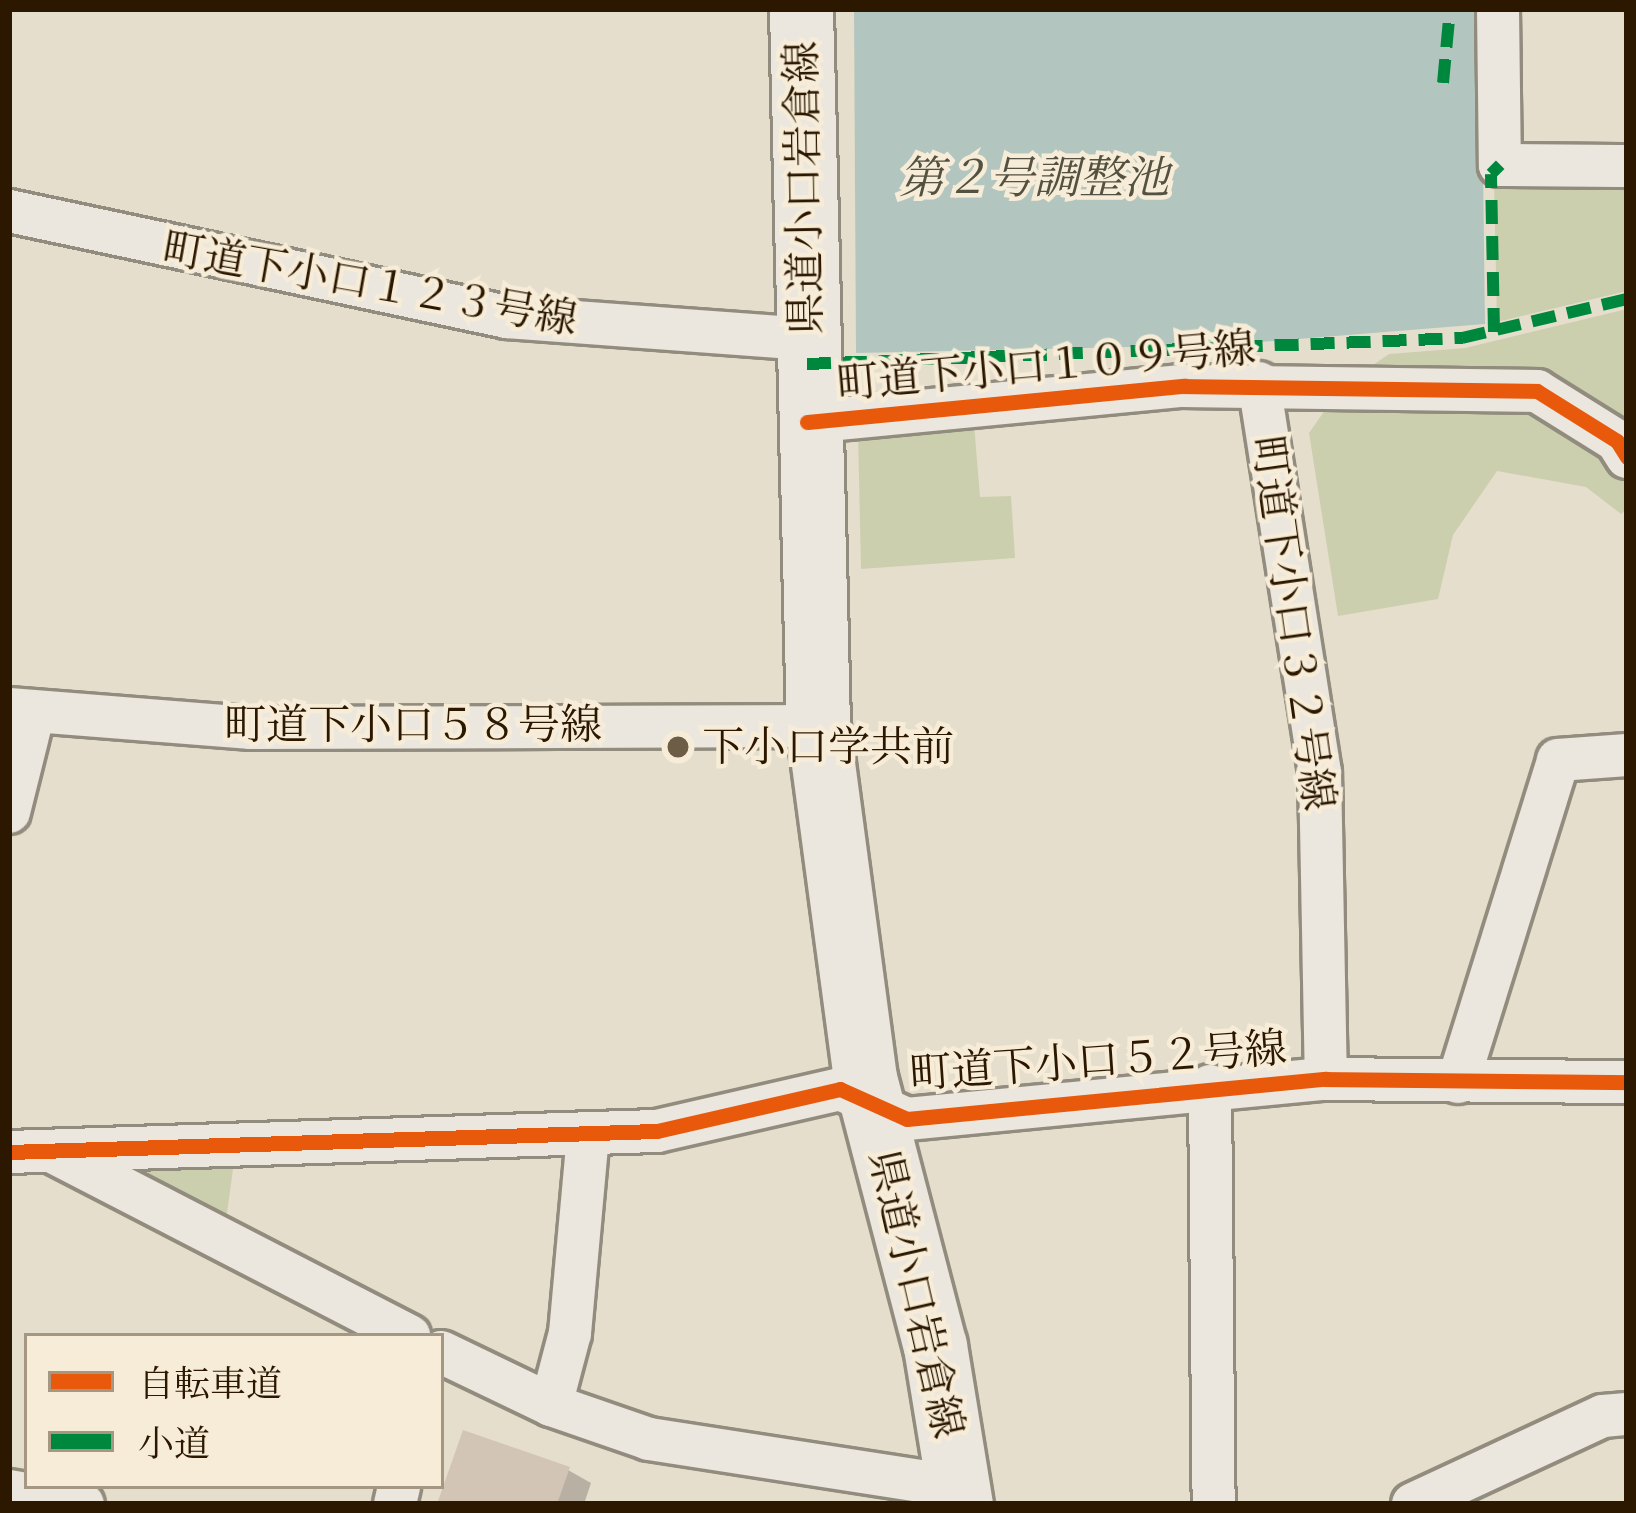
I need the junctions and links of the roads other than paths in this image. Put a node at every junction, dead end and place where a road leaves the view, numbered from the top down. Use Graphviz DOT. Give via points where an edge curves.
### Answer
graph roads {
  1 [pos="801,9"];
  2 [pos="1498,9"];
  3 [pos="1627,166"];
  4 [pos="9,211"];
  5 [pos="806,339"];
  6 [pos="1259,382"];
  7 [pos="807,422"];
  8 [pos="1627,457"];
  9 [pos="22,711"];
  10 [pos="818,726"];
  11 [pos="1627,755"];
  12 [pos="9,812"];
  13 [pos="1325,1079"];
  14 [pos="1458,1082"];
  15 [pos="1627,1082"];
  16 [pos="1210,1086"];
  17 [pos="870,1102"];
  18 [pos="588,1135"];
  19 [pos="9,1152"];
  20 [pos="53,1152"];
  21 [pos="404,1333"];
  22 [pos="444,1353"];
  23 [pos="551,1405"];
  24 [pos="1627,1414"];
  25 [pos="9,1492"];
  26 [pos="960,1495"];
  27 [pos="83,1504"];
  28 [pos="1214,1504"];
  29 [pos="1412,1504"];
  1 -- 5 [label="main road, 県道小口岩倉線"];
  2 -- 3 [label="street" via="1500,165"];
  4 -- 5 [label="street, 町道下小口１２３号線" via="507,317"];
  5 -- 7 [label="main road, 県道小口岩倉線"];
  6 -- 7 [label="street, 町道下小口１０９号線"];
  6 -- 8 [label="street, 町道下小口１０９号線" via="1537,391 1617,441"];
  6 -- 13 [label="street, 町道下小口３２号線" via="1319,772"];
  7 -- 10 [label="main road, 県道小口岩倉線"];
  9 -- 10 [label="street, 町道下小口５８号線" via="250,728"];
  9 -- 12 [label="street"];
  10 -- 17 [label="main road, 県道小口岩倉線"];
  11 -- 14 [label="street" via="1558,760"];
  13 -- 14 [label="street, 町道下小口５２号線"];
  13 -- 16 [label="street, 町道下小口５２号線"];
  14 -- 15 [label="street, 町道下小口５２号線"];
  16 -- 17 [label="street, 町道下小口５２号線" via="908,1119"];
  16 -- 28 [label="street"];
  17 -- 18 [label="street, 町道下小口５２号線" via="840,1090 705,1123"];
  17 -- 26 [label="main road, 県道小口岩倉線" via="935,1346"];
  18 -- 20 [label="street, 町道下小口５２号線"];
  18 -- 23 [label="street" via="570,1333"];
  19 -- 20 [label="street, 町道下小口５２号線"];
  20 -- 21 [label="street"];
  22 -- 23 [label="street"];
  23 -- 26 [label="street" via="692,1450"];
  24 -- 29 [label="street" via="1603,1416"];
  25 -- 27 [label="street"];
}
